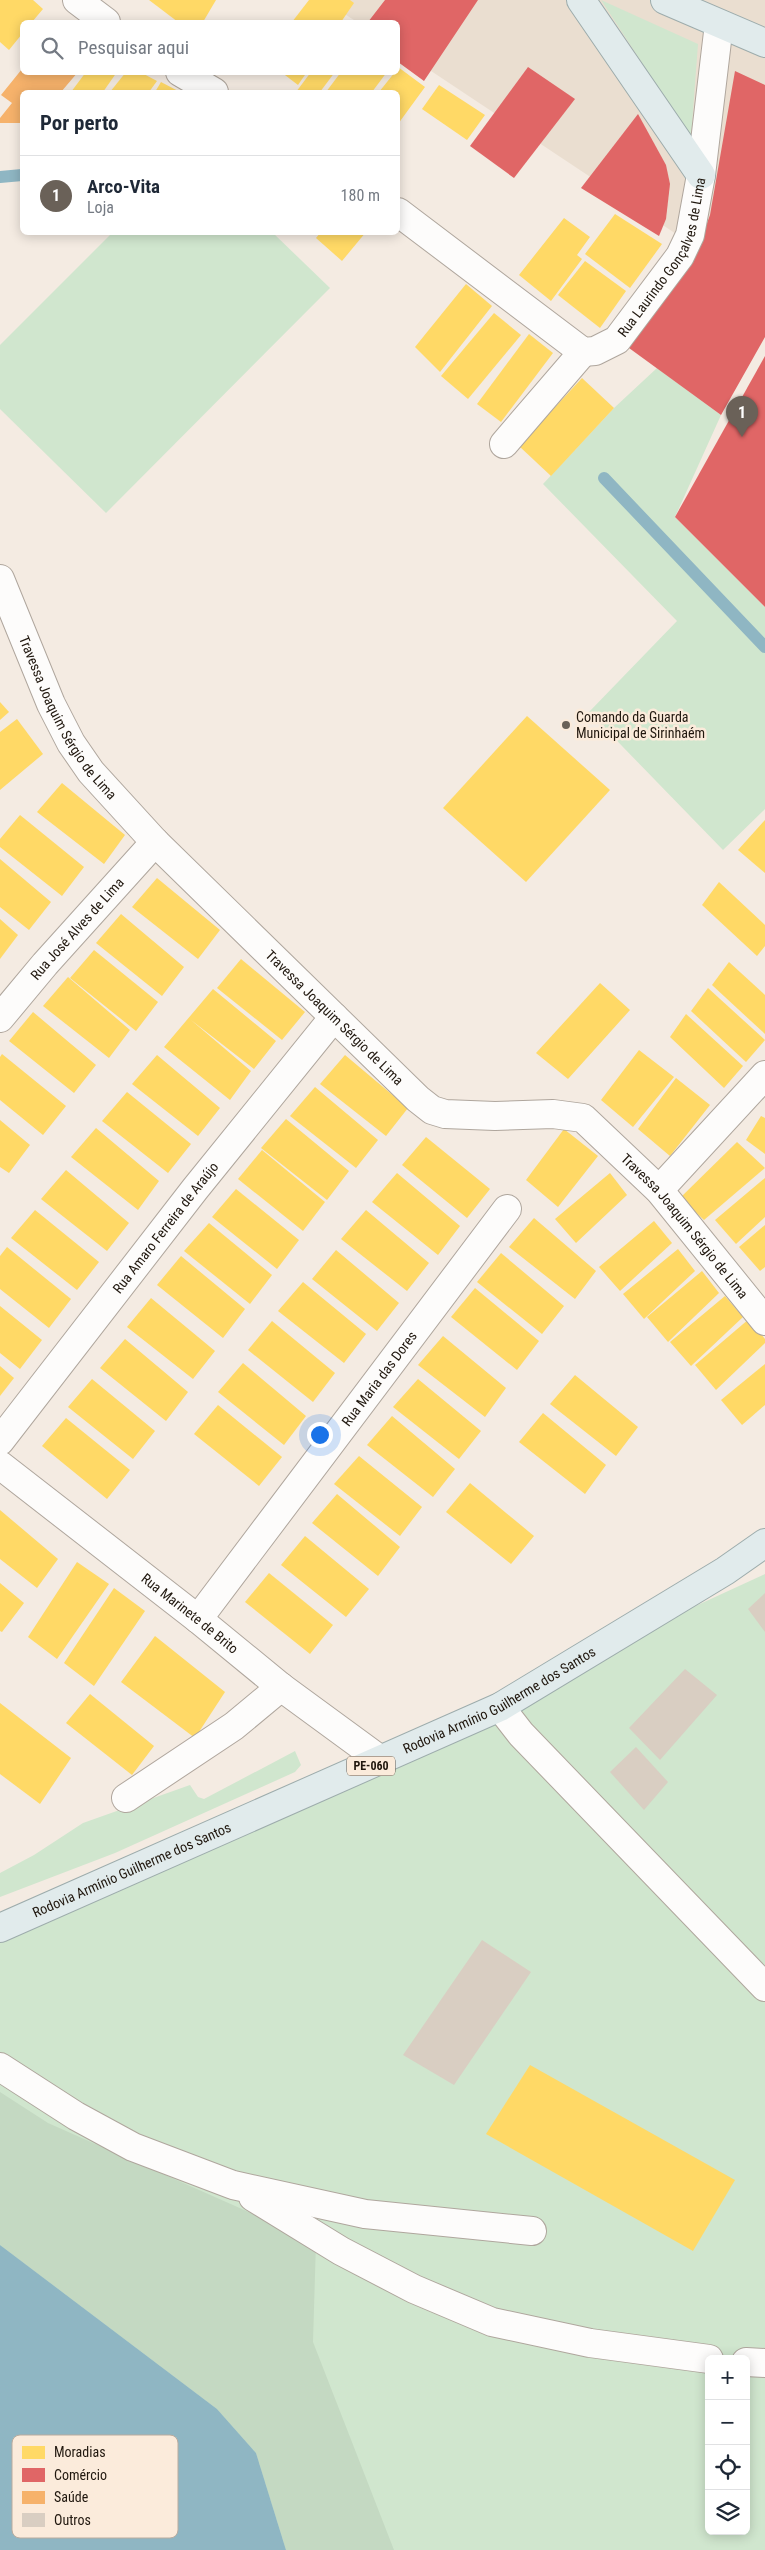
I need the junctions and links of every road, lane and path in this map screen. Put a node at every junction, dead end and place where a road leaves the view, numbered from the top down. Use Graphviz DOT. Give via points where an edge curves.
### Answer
graph roads {
  1 [pos="77,0"];
  2 [pos="581,0"];
  3 [pos="665,0"];
  4 [pos="103,20"];
  5 [pos="719,24"];
  6 [pos="765,43"];
  7 [pos="185,75"];
  8 [pos="211,90"];
  9 [pos="701,175"];
  10 [pos="400,214"];
  11 [pos="583,352"];
  12 [pos="504,444"];
  13 [pos="0,579"];
  14 [pos="155,842"];
  15 [pos="334,1017"];
  16 [pos="0,1018"];
  17 [pos="765,1075"];
  18 [pos="659,1190"];
  19 [pos="507,1209"];
  20 [pos="765,1321"];
  21 [pos="0,1441"];
  22 [pos="0,1465"];
  23 [pos="765,1543"];
  24 [pos="198,1619"];
  25 [pos="281,1687"];
  26 [pos="500,1707"];
  27 [pos="382,1761"];
  28 [pos="126,1798"];
  29 [pos="0,1928"];
  30 [pos="765,1986"];
  31 [pos="0,2066"];
  32 [pos="232,2185"];
  33 [pos="532,2231"];
  34 [pos="705,2358"];
  35 [pos="750,2362"];
  36 [pos="765,2363"];
  1 -- 4 [label="street"];
  2 -- 9 [label="main road"];
  3 -- 5 [label="main road"];
  5 -- 6 [label="main road"];
  5 -- 9 [label="street, Rua Laurindo Gonçalves de Lima"];
  7 -- 8 [label="street"];
  9 -- 11 [label="street, Rua Laurindo Gonçalves de Lima" via="690,235 680,256 617,340 595,351"];
  10 -- 11 [label="street"];
  11 -- 12 [label="street"];
  13 -- 14 [label="street, Travessa Joaquim Sérgio de Lima" via="50,704 71,743 91,772"];
  14 -- 15 [label="street, Travessa Joaquim Sérgio de Lima"];
  14 -- 16 [label="street, Rua José Alves de Lima"];
  15 -- 18 [label="street, Travessa Joaquim Sérgio de Lima" via="432,1110 445,1114 553,1114 583,1118"];
  15 -- 21 [label="street, Rua Amaro Ferreira de Araújo" via="194,1188"];
  17 -- 18 [label="street"];
  18 -- 20 [label="street, Travessa Joaquim Sérgio de Lima"];
  19 -- 24 [label="street, Rua Maria das Dores"];
  22 -- 24 [label="street, Rua Marinete de Brito"];
  23 -- 26 [label="main road, Rodovia Armínio Guilherme dos Santos / PE-060" via="725,1571"];
  24 -- 25 [label="street, Rua Marinete de Brito"];
  25 -- 27 [label="street, Rua Marinete de Brito"];
  25 -- 28 [label="street" via="234,1726"];
  26 -- 27 [label="main road, Rodovia Armínio Guilherme dos Santos / PE-060"];
  26 -- 30 [label="street" via="521,1734"];
  27 -- 29 [label="main road, Rodovia Armínio Guilherme dos Santos / PE-060"];
  31 -- 32 [label="street" via="76,2116 133,2147"];
  32 -- 33 [label="street" via="365,2214"];
  32 -- 34 [label="street" via="341,2251 406,2285 492,2322 590,2343"];
  35 -- 36 [label="street"];
}
